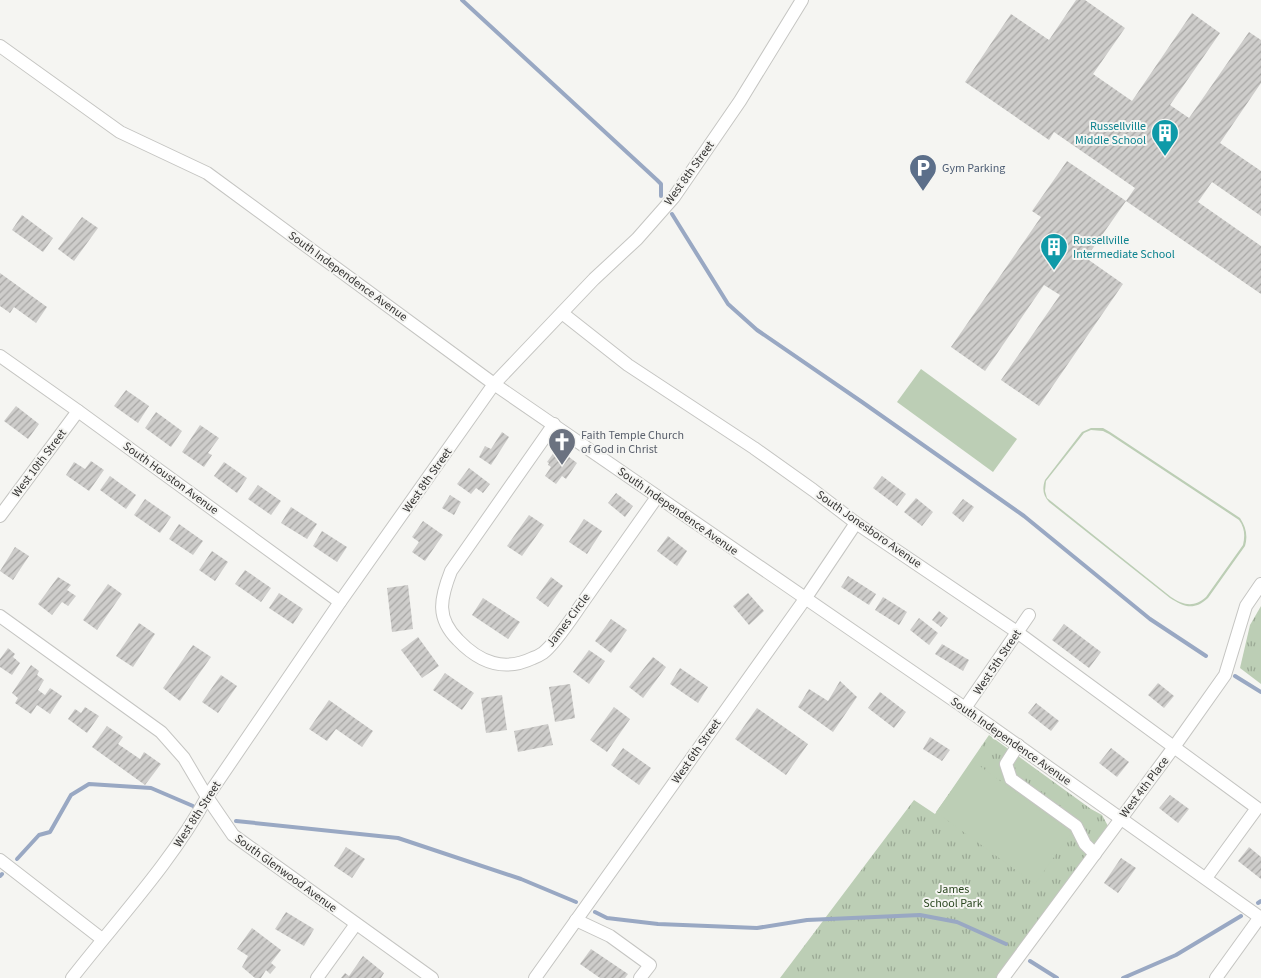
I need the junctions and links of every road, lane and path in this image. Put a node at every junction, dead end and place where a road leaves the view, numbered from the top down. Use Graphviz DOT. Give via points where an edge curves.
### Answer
graph roads {
  1 [pos="802,0"];
  2 [pos="0,46"];
  3 [pos="562,313"];
  4 [pos="0,356"];
  5 [pos="494,384"];
  6 [pos="78,411"];
  7 [pos="554,424"];
  8 [pos="657,497"];
  9 [pos="0,516"];
  10 [pos="856,523"];
  11 [pos="1261,584"];
  12 [pos="805,599"];
  13 [pos="340,602"];
  14 [pos="1029,615"];
  15 [pos="0,616"];
  16 [pos="1017,632"];
  17 [pos="965,708"];
  18 [pos="1018,746"];
  19 [pos="1174,747"];
  20 [pos="208,797"];
  21 [pos="1121,818"];
  22 [pos="1095,854"];
  23 [pos="0,860"];
  24 [pos="1206,878"];
  25 [pos="1261,918"];
  26 [pos="576,920"];
  27 [pos="356,924"];
  28 [pos="102,939"];
  29 [pos="72,978"];
  30 [pos="317,978"];
  31 [pos="432,978"];
  32 [pos="535,978"];
  33 [pos="640,978"];
  34 [pos="1003,978"];
  35 [pos="1216,978"];
  1 -- 3 [label="street, West 8th Street" via="740,102 674,197 637,239"];
  2 -- 5 [label="street, South Independence Avenue" via="120,132 207,173"];
  3 -- 5 [label="street, West 8th Street"];
  3 -- 10 [label="street, South Jonesboro Avenue" via="628,365 782,468"];
  4 -- 6 [label="street, South Houston Avenue"];
  5 -- 7 [label="street, South Independence Avenue"];
  5 -- 13 [label="street, West 8th Street"];
  6 -- 9 [label="street, West 10th Street"];
  6 -- 13 [label="street, South Houston Avenue"];
  7 -- 8 [label="street, South Independence Avenue"];
  7 -- 8 [label="street, James Circle" via="451,571 444,589 441,602 444,623 473,654 493,664 511,666 543,654 565,628"];
  8 -- 12 [label="street, South Independence Avenue"];
  10 -- 12 [label="street, West 6th Street"];
  10 -- 16 [label="street, South Jonesboro Avenue"];
  11 -- 19 [label="street, West 4th Place" via="1246,606 1224,675"];
  12 -- 17 [label="street, South Independence Avenue"];
  12 -- 26 [label="street, West 6th Street"];
  13 -- 20 [label="street, West 8th Street"];
  14 -- 16 [label="street, West 5th Street"];
  15 -- 20 [label="street, South Glenwood Avenue" via="160,732 184,758"];
  16 -- 17 [label="street, West 5th Street"];
  16 -- 19 [label="street, South Jonesboro Avenue"];
  17 -- 18 [label="street, South Independence Avenue"];
  18 -- 21 [label="street, South Independence Avenue"];
  18 -- 22 [label="street" via="1006,764 1011,779 1076,826 1085,844"];
  19 -- 21 [label="street, West 4th Place"];
  19 -- 24 [label="street" via="1257,808"];
  20 -- 27 [label="street, South Glenwood Avenue" via="233,835"];
  20 -- 28 [label="street, West 8th Street" via="174,849"];
  21 -- 22 [label="street, West 4th Place"];
  21 -- 24 [label="street, South Independence Avenue"];
  22 -- 34 [label="street, West 4th Place"];
  23 -- 28 [label="street"];
  24 -- 25 [label="street, South Independence Avenue"];
  25 -- 35 [label="street"];
  26 -- 32 [label="street, West 6th Street"];
  26 -- 33 [label="street" via="610,936 650,965"];
  27 -- 30 [label="street"];
  27 -- 31 [label="street, South Glenwood Avenue"];
  28 -- 29 [label="street, West 8th Street"];
}
